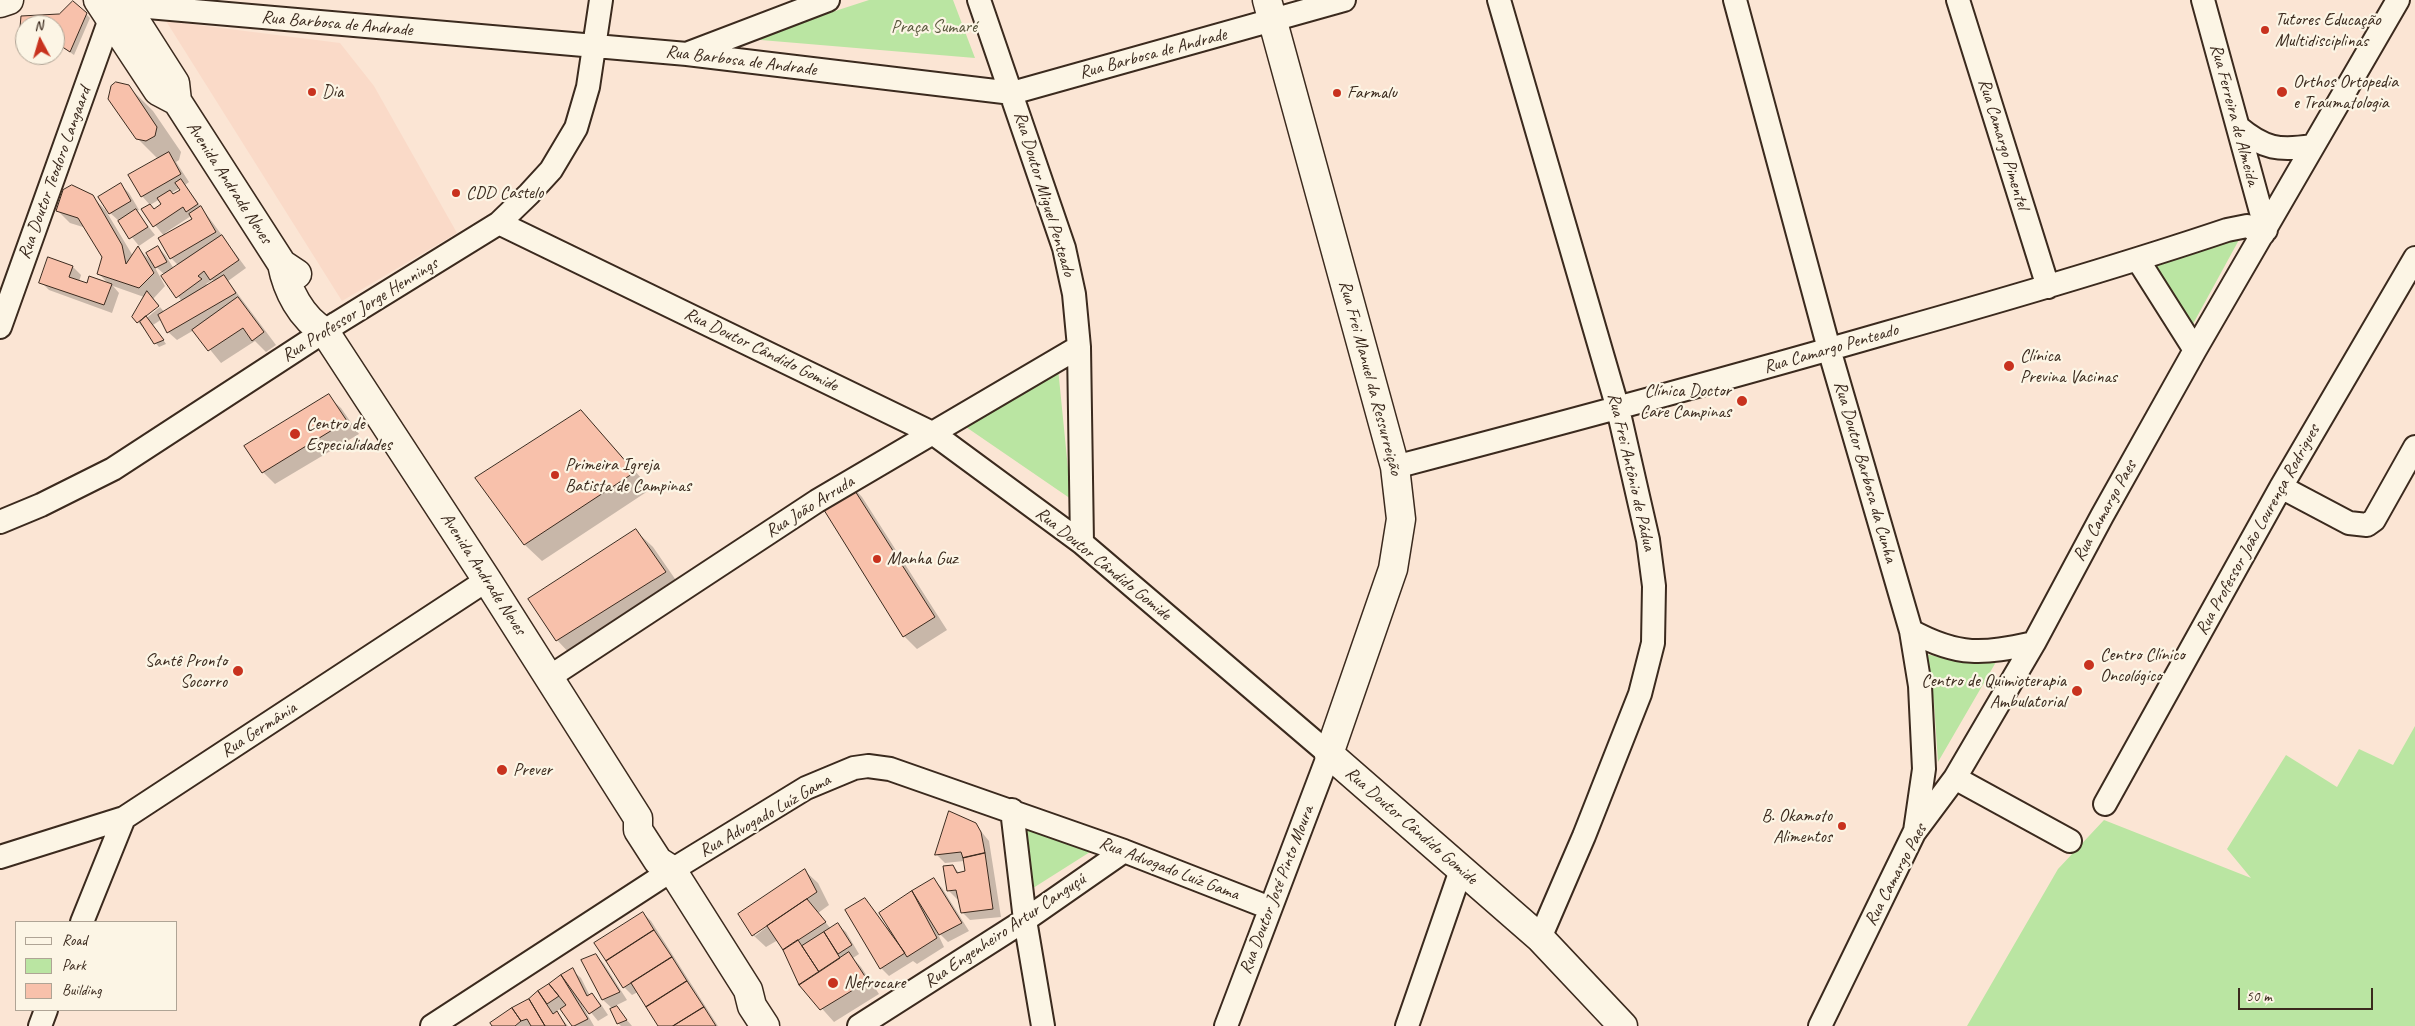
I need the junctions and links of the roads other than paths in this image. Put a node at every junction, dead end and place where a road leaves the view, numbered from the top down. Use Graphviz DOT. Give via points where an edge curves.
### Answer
graph roads {
  1 [pos="9,0"];
  2 [pos="601,0"];
  3 [pos="828,0"];
  4 [pos="979,0"];
  5 [pos="1344,0"];
  6 [pos="1498,0"];
  7 [pos="1734,0"];
  8 [pos="1958,0"];
  9 [pos="2203,0"];
  10 [pos="2398,0"];
  11 [pos="0,3"];
  12 [pos="114,6"];
  13 [pos="1270,10"];
  14 [pos="596,47"];
  15 [pos="687,54"];
  16 [pos="1012,93"];
  17 [pos="2238,127"];
  18 [pos="2312,146"];
  19 [pos="499,223"];
  20 [pos="2265,232"];
  21 [pos="2415,258"];
  22 [pos="2138,260"];
  23 [pos="2048,287"];
  24 [pos="0,327"];
  25 [pos="324,332"];
  26 [pos="1079,348"];
  27 [pos="1829,349"];
  28 [pos="2196,350"];
  29 [pos="1618,408"];
  30 [pos="934,434"];
  31 [pos="2415,447"];
  32 [pos="1395,467"];
  33 [pos="2281,487"];
  34 [pos="0,522"];
  35 [pos="1082,543"];
  36 [pos="488,580"];
  37 [pos="1911,632"];
  38 [pos="2034,643"];
  39 [pos="548,678"];
  40 [pos="1328,754"];
  41 [pos="1954,778"];
  42 [pos="2105,804"];
  43 [pos="1012,810"];
  44 [pos="124,818"];
  45 [pos="1914,833"];
  46 [pos="2070,841"];
  47 [pos="1124,850"];
  48 [pos="0,856"];
  49 [pos="672,870"];
  50 [pos="1461,870"];
  51 [pos="1270,908"];
  52 [pos="1025,920"];
  53 [pos="82,921"];
  54 [pos="1540,938"];
  55 [pos="748,990"];
  56 [pos="46,1011"];
  57 [pos="1613,1022"];
  58 [pos="40,1026"];
  59 [pos="432,1026"];
  60 [pos="764,1026"];
  61 [pos="780,1026"];
  62 [pos="859,1026"];
  63 [pos="1043,1026"];
  64 [pos="1226,1026"];
  65 [pos="1406,1026"];
  66 [pos="1820,1026"];
  1 -- 11 [label="main road"];
  2 -- 14 [label="street, Rua Professor Jorge Hennings"];
  3 -- 15 [label="street"];
  4 -- 16 [label="street, Rua Doutor Miguel Penteado"];
  5 -- 13 [label="street, Rua Barbosa de Andrade"];
  6 -- 29 [label="street, Rua Frei Antônio de Pádua"];
  7 -- 27 [label="street, Rua Doutor Barbosa da Cunha"];
  8 -- 23 [label="street, Rua Camargo Pimentel"];
  9 -- 17 [label="street, Rua Ferreira de Almeida"];
  10 -- 18 [label="street, Rua Camargo Paes"];
  12 -- 14 [label="street, Rua Barbosa de Andrade"];
  12 -- 24 [label="street, Rua Doutor Teodoro Langaard"];
  12 -- 25 [label="main road, Avenida Andrade Neves" via="175,83 177,102 282,264 297,275 324,316"];
  13 -- 16 [label="street, Rua Barbosa de Andrade"];
  13 -- 32 [label="main road, Rua Frei Manuel da Ressurreição"];
  14 -- 15 [label="street, Rua Barbosa de Andrade"];
  14 -- 19 [label="street, Rua Professor Jorge Hennings" via="576,128 551,170"];
  15 -- 16 [label="street, Rua Barbosa de Andrade"];
  16 -- 26 [label="street, Rua Doutor Miguel Penteado" via="1064,248 1074,294"];
  17 -- 18 [label="street" via="2253,140 2275,148"];
  17 -- 20 [label="street, Rua Ferreira de Almeida"];
  18 -- 20 [label="street, Rua Camargo Paes"];
  19 -- 25 [label="street, Rua Professor Jorge Hennings"];
  19 -- 30 [label="street, Rua Doutor Cândido Gomide"];
  20 -- 22 [label="street, Rua Camargo Penteado" via="2239,227"];
  20 -- 28 [label="street, Rua Camargo Paes"];
  21 -- 33 [label="street, Rua Professor João Lourença Rodrigues"];
  22 -- 23 [label="street, Rua Camargo Penteado"];
  22 -- 28 [label="street"];
  23 -- 27 [label="street, Rua Camargo Penteado"];
  25 -- 34 [label="street, Rua Professor Jorge Hennings" via="113,470"];
  25 -- 36 [label="main road, Avenida Andrade Neves"];
  26 -- 30 [label="street, Rua João Arruda"];
  26 -- 35 [label="street, Rua Doutor Miguel Penteado"];
  27 -- 29 [label="street, Rua Camargo Penteado"];
  27 -- 37 [label="street, Rua Doutor Barbosa da Cunha"];
  28 -- 38 [label="street, Rua Camargo Paes"];
  29 -- 32 [label="street, Rua Camargo Penteado"];
  29 -- 54 [label="street, Rua Frei Antônio de Pádua" via="1648,540 1654,586 1653,643 1640,694"];
  30 -- 35 [label="street, Rua Doutor Cândido Gomide"];
  30 -- 39 [label="street, Rua João Arruda" via="817,500"];
  31 -- 33 [label="street" via="2374,520 2367,525 2349,523"];
  32 -- 40 [label="main road, Rua Frei Manuel da Ressurreição" via="1401,519 1392,570"];
  33 -- 42 [label="street, Rua Professor João Lourença Rodrigues"];
  35 -- 40 [label="street, Rua Doutor Cândido Gomide"];
  36 -- 39 [label="main road, Avenida Andrade Neves"];
  36 -- 44 [label="street, Rua Germânia"];
  37 -- 38 [label="street" via="1936,644 1965,652"];
  37 -- 45 [label="street, Rua Doutor Barbosa da Cunha" via="1920,686 1924,770"];
  38 -- 41 [label="street, Rua Camargo Paes"];
  39 -- 49 [label="main road, Avenida Andrade Neves" via="638,818 650,822 670,856"];
  40 -- 50 [label="main road, Rua Doutor Cândido Gomide"];
  40 -- 51 [label="street, Rua Doutor José Pinto Moura"];
  41 -- 45 [label="street, Rua Camargo Paes"];
  41 -- 46 [label="street"];
  43 -- 47 [label="street, Rua Advogado Luíz Gama"];
  43 -- 49 [label="street, Rua Advogado Luíz Gama" via="890,769 854,768 806,788"];
  43 -- 52 [label="street"];
  44 -- 48 [label="street, Rua Germânia"];
  44 -- 53 [label="street"];
  45 -- 66 [label="street, Rua Camargo Paes"];
  47 -- 51 [label="street, Rua Advogado Luíz Gama"];
  47 -- 52 [label="street, Rua Engenheiro Artur Canguçú"];
  49 -- 55 [label="main road, Avenida Andrade Neves"];
  49 -- 59 [label="street, Rua Advogado Luíz Gama"];
  50 -- 54 [label="main road, Rua Doutor Cândido Gomide"];
  50 -- 65 [label="street"];
  51 -- 64 [label="street, Rua Doutor José Pinto Moura"];
  52 -- 62 [label="street, Rua Engenheiro Artur Canguçú"];
  52 -- 63 [label="street"];
  54 -- 57 [label="main road, Rua Doutor Cândido Gomide"];
  55 -- 60 [label="main road, Avenida Andrade Neves" via="752,1006"];
  55 -- 61 [label="main road, Avenida Andrade Neves" via="764,998"];
  56 -- 58 [label="street"];
}
